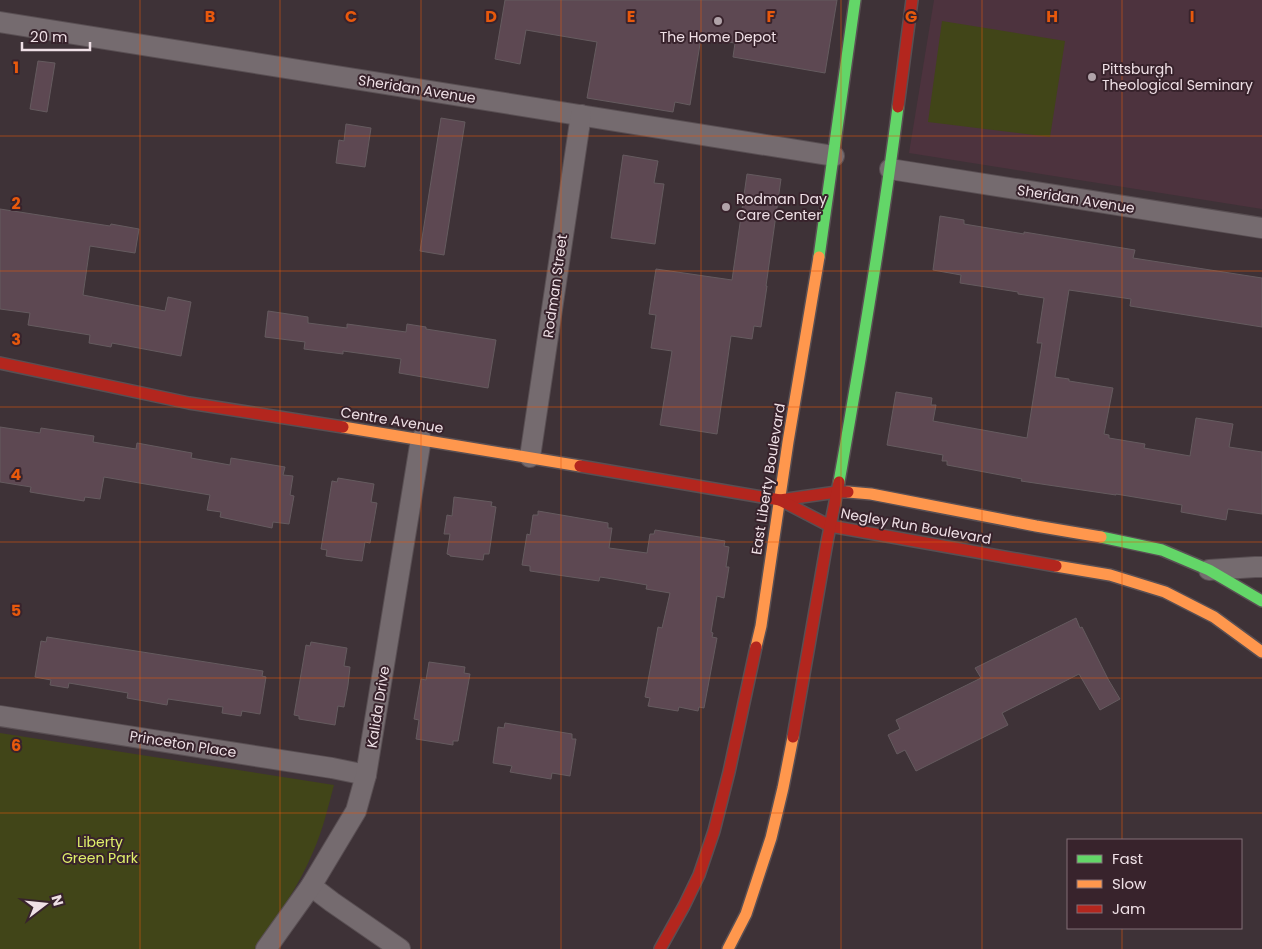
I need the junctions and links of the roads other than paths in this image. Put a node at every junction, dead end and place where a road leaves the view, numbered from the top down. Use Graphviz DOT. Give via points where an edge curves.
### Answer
graph roads {
  1 [pos="855,0"];
  2 [pos="912,0"];
  3 [pos="0,22"];
  4 [pos="580,115"];
  5 [pos="834,156"];
  6 [pos="890,169"];
  7 [pos="1262,228"];
  8 [pos="0,363"];
  9 [pos="421,439"];
  10 [pos="530,457"];
  11 [pos="837,492"];
  12 [pos="780,500"];
  13 [pos="830,526"];
  14 [pos="1262,567"];
  15 [pos="1209,570"];
  16 [pos="1262,601"];
  17 [pos="1262,652"];
  18 [pos="0,716"];
  19 [pos="366,776"];
  20 [pos="311,886"];
  21 [pos="266,949"];
  22 [pos="400,949"];
  23 [pos="660,949"];
  24 [pos="728,949"];
  1 -- 5 [label="main road, East Liberty Boulevard"];
  2 -- 6 [label="main road"];
  3 -- 4 [label="street, Sheridan Avenue"];
  4 -- 5 [label="street, Sheridan Avenue"];
  4 -- 10 [label="street, Rodman Street"];
  5 -- 12 [label="main road, East Liberty Boulevard"];
  6 -- 7 [label="street, Sheridan Avenue"];
  6 -- 11 [label="main road"];
  8 -- 9 [label="main road, Centre Avenue" via="189,403"];
  9 -- 10 [label="main road, Centre Avenue"];
  9 -- 19 [label="street, Kalida Drive"];
  10 -- 12 [label="main road, Centre Avenue"];
  11 -- 12 [label="main road, Negley Run Boulevard"];
  11 -- 13 [label="main road"];
  11 -- 15 [label="main road, Negley Run Boulevard" via="871,494 1105,538 1162,550"];
  12 -- 13 [label="main road, Negley Run Boulevard"];
  12 -- 23 [label="main road, East Liberty Boulevard" via="761,626 714,831 699,875"];
  13 -- 17 [label="main road, Negley Run Boulevard" via="1110,575 1165,592 1214,617"];
  13 -- 24 [label="main road" via="798,714 771,838 746,914"];
  14 -- 15 [label="street"];
  15 -- 16 [label="main road, Negley Run Boulevard"];
  18 -- 19 [label="street, Princeton Place"];
  19 -- 20 [label="street, Kalida Drive" via="356,811"];
  20 -- 21 [label="street, Kalida Drive"];
  20 -- 22 [label="street"];
}
